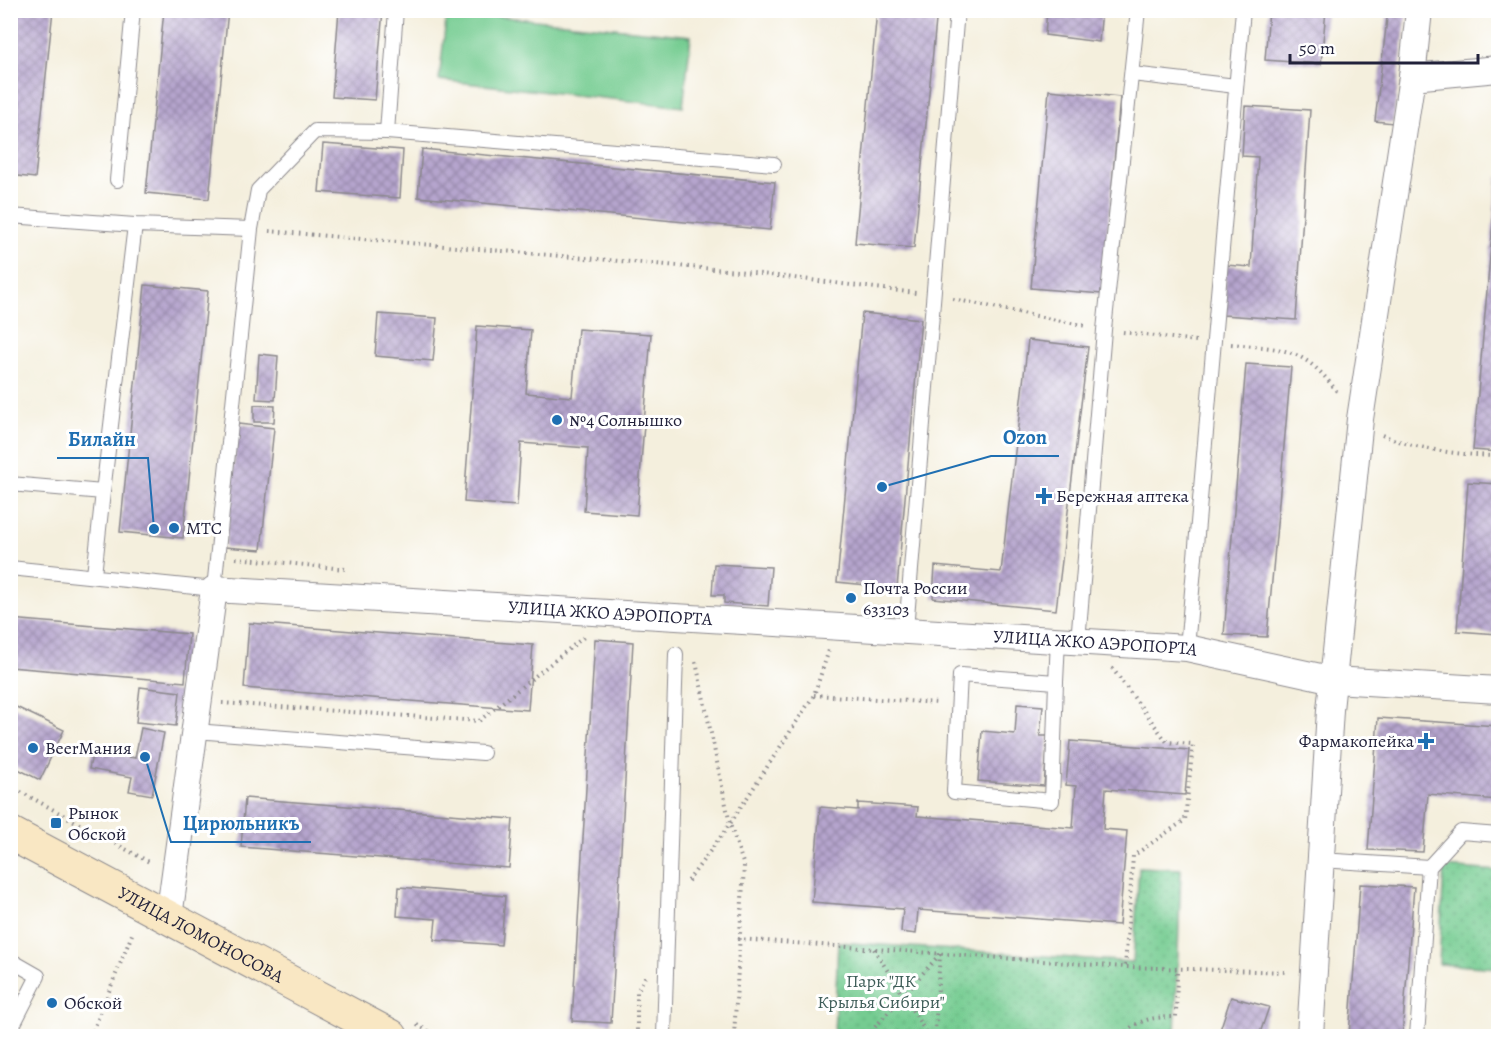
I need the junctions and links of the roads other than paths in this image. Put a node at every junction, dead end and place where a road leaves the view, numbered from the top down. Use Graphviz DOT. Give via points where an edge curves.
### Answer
graph roads {
  1 [pos="133,10"];
  2 [pos="396,10"];
  3 [pos="957,10"];
  4 [pos="1137,10"];
  5 [pos="1243,10"];
  6 [pos="1419,10"];
  7 [pos="1498,69"];
  8 [pos="1132,75"];
  9 [pos="1412,77"];
  10 [pos="1236,86"];
  11 [pos="387,132"];
  12 [pos="774,164"];
  13 [pos="117,180"];
  14 [pos="10,216"];
  15 [pos="135,225"];
  16 [pos="250,229"];
  17 [pos="10,484"];
  18 [pos="104,492"];
  19 [pos="10,568"];
  20 [pos="94,575"];
  21 [pos="214,589"];
  22 [pos="906,630"];
  23 [pos="1068,640"];
  24 [pos="1187,648"];
  25 [pos="676,654"];
  26 [pos="1334,680"];
  27 [pos="1056,682"];
  28 [pos="1498,690"];
  29 [pos="195,731"];
  30 [pos="483,753"];
  31 [pos="10,833"];
  32 [pos="1498,835"];
  33 [pos="1321,860"];
  34 [pos="1429,867"];
  35 [pos="157,911"];
  36 [pos="10,960"];
  37 [pos="10,1031"];
  38 [pos="392,1036"];
  39 [pos="664,1036"];
  40 [pos="1310,1036"];
  41 [pos="1416,1036"];
  1 -- 13 [label="lane"];
  2 -- 11 [label="lane"];
  3 -- 22 [label="lane"];
  4 -- 8 [label="lane"];
  5 -- 10 [label="lane"];
  6 -- 9 [label="street"];
  7 -- 9 [label="street"];
  8 -- 10 [label="lane"];
  8 -- 23 [label="lane"];
  9 -- 26 [label="street" via="1360,419"];
  10 -- 24 [label="lane"];
  11 -- 12 [label="lane"];
  11 -- 16 [label="lane" via="315,131 258,190"];
  14 -- 15 [label="lane"];
  15 -- 16 [label="lane"];
  15 -- 18 [label="lane"];
  16 -- 21 [label="lane"];
  17 -- 18 [label="lane"];
  18 -- 20 [label="lane"];
  19 -- 20 [label="lane"];
  20 -- 21 [label="lane"];
  21 -- 22 [label="street, УЛИЦА ЖКО АЭРОПОРТА"];
  21 -- 29 [label="street"];
  22 -- 23 [label="street, УЛИЦА ЖКО АЭРОПОРТА"];
  23 -- 24 [label="street, УЛИЦА ЖКО АЭРОПОРТА"];
  23 -- 27 [label="lane"];
  24 -- 26 [label="street, УЛИЦА ЖКО АЭРОПОРТА"];
  25 -- 39 [label="lane"];
  26 -- 28 [label="street, УЛИЦА ЖКО АЭРОПОРТА"];
  26 -- 33 [label="street"];
  27 -- 27 [label="lane" via="960,675 954,792 1052,801"];
  29 -- 30 [label="lane"];
  29 -- 35 [label="street"];
  31 -- 35 [label="street, УЛИЦА ЛОМОНОСОВА"];
  32 -- 34 [label="lane" via="1461,832"];
  33 -- 34 [label="lane"];
  33 -- 40 [label="street"];
  34 -- 41 [label="lane"];
  35 -- 38 [label="street, УЛИЦА ЛОМОНОСОВА"];
  36 -- 37 [label="lane" via="39,976"];
}
